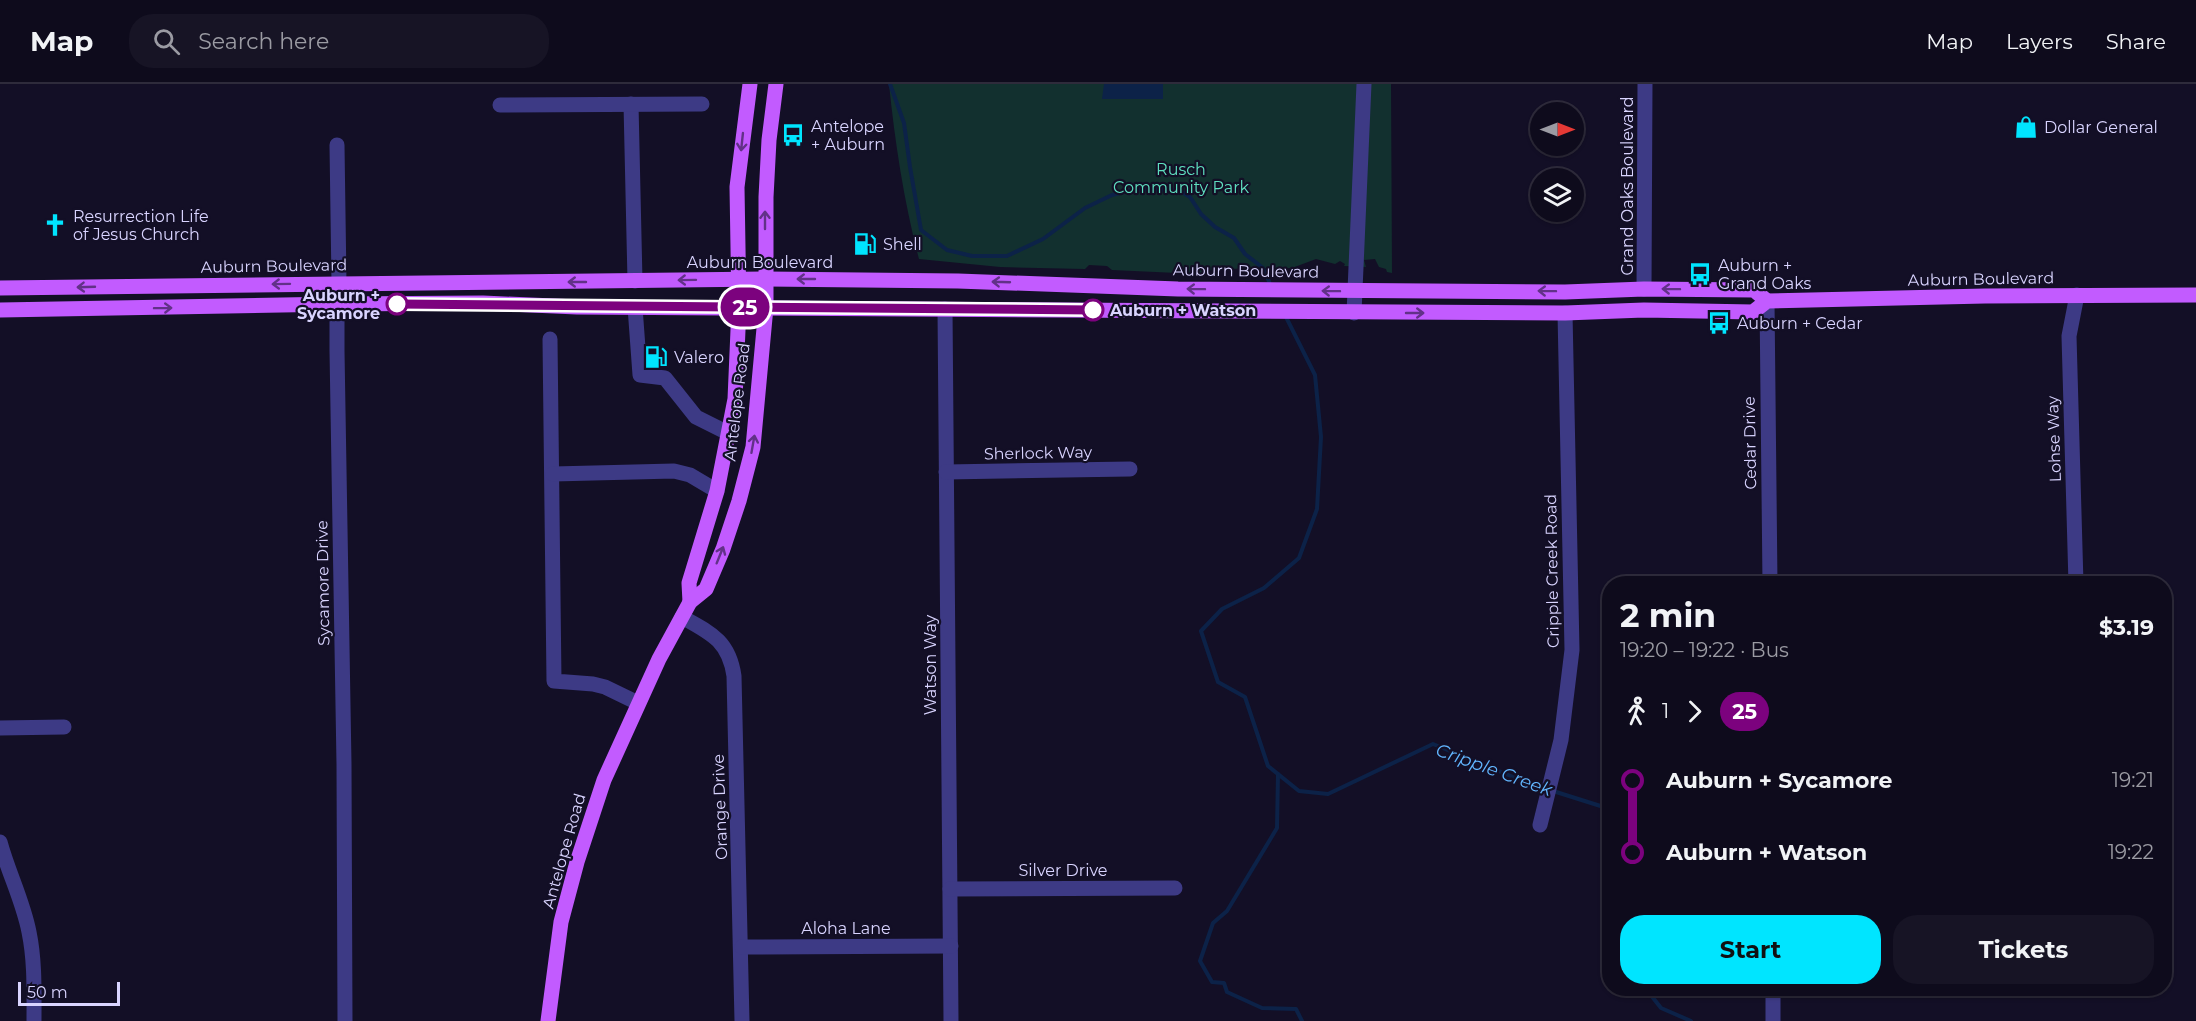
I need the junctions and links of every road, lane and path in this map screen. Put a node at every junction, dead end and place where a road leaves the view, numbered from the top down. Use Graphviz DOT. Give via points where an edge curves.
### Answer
graph roads {
  1 [pos="750,84"];
  2 [pos="776,84"];
  3 [pos="1364,84"];
  4 [pos="1645,84"];
  5 [pos="631,104"];
  6 [pos="702,104"];
  7 [pos="500,105"];
  8 [pos="337,145"];
  9 [pos="766,279"];
  10 [pos="738,280"];
  11 [pos="635,281"];
  12 [pos="339,283"];
  13 [pos="0,288"];
  14 [pos="1644,289"];
  15 [pos="1355,291"];
  16 [pos="2077,295"];
  17 [pos="2196,295"];
  18 [pos="1767,301"];
  19 [pos="337,304"];
  20 [pos="635,307"];
  21 [pos="739,307"];
  22 [pos="766,307"];
  23 [pos="945,309"];
  24 [pos="0,310"];
  25 [pos="1354,313"];
  26 [pos="1565,313"];
  27 [pos="550,339"];
  28 [pos="730,434"];
  29 [pos="1130,469"];
  30 [pos="946,472"];
  31 [pos="553,474"];
  32 [pos="717,491"];
  33 [pos="1770,576"];
  34 [pos="2076,576"];
  35 [pos="690,602"];
  36 [pos="682,617"];
  37 [pos="638,703"];
  38 [pos="64,727"];
  39 [pos="0,728"];
  40 [pos="1540,825"];
  41 [pos="0,842"];
  42 [pos="1175,888"];
  43 [pos="950,889"];
  44 [pos="742,946"];
  45 [pos="951,946"];
  46 [pos="1773,996"];
  47 [pos="34,1021"];
  48 [pos="345,1021"];
  49 [pos="548,1021"];
  50 [pos="742,1021"];
  51 [pos="951,1021"];
  52 [pos="1773,1021"];
  1 -- 10 [label="main road, Antelope Road, one-way" via="737,187"];
  9 -- 2 [label="main road, Antelope Road, one-way" via="766,197"];
  3 -- 15 [label="street"];
  4 -- 14 [label="street, Grand Oaks Boulevard"];
  5 -- 6 [label="street"];
  5 -- 7 [label="street"];
  5 -- 11 [label="street"];
  8 -- 12 [label="street, Sycamore Drive"];
  9 -- 10 [label="main road, Auburn Boulevard"];
  15 -- 9 [label="main road, Auburn Boulevard, one-way"];
  9 -- 22 [label="main road, Antelope Road"];
  10 -- 11 [label="main road, Auburn Boulevard, one-way"];
  10 -- 21 [label="main road, Antelope Road"];
  11 -- 12 [label="main road, Auburn Boulevard, one-way"];
  12 -- 13 [label="main road, Auburn Boulevard, one-way"];
  12 -- 19 [label="street, Sycamore Drive"];
  14 -- 15 [label="main road, Auburn Boulevard, one-way"];
  18 -- 14 [label="main road, Auburn Boulevard, one-way" via="1754,290"];
  15 -- 25 [label="street"];
  16 -- 17 [label="main road, Auburn Boulevard"];
  16 -- 18 [label="main road, Auburn Boulevard"];
  16 -- 34 [label="street, Lohse Way" via="2069,336"];
  18 -- 26 [label="main road, Auburn Boulevard" via="1753,312"];
  18 -- 33 [label="street, Cedar Drive"];
  19 -- 20 [label="main road, Auburn Boulevard"];
  24 -- 19 [label="main road, Auburn Boulevard, one-way"];
  19 -- 48 [label="street, Sycamore Drive"];
  20 -- 21 [label="main road, Auburn Boulevard"];
  20 -- 28 [label="street" via="640,375 665,378 696,417"];
  21 -- 22 [label="main road, Auburn Boulevard"];
  21 -- 28 [label="main road, Antelope Road"];
  22 -- 23 [label="main road, Auburn Boulevard"];
  35 -- 22 [label="main road, Antelope Road, one-way" via="706,589 739,501 757,416"];
  23 -- 25 [label="main road, Auburn Boulevard"];
  23 -- 30 [label="street, Watson Way"];
  25 -- 26 [label="main road, Auburn Boulevard, one-way"];
  26 -- 40 [label="street, Cripple Creek Road" via="1572,650 1561,740"];
  27 -- 31 [label="street"];
  28 -- 32 [label="main road, Antelope Road"];
  29 -- 30 [label="street, Sherlock Way"];
  30 -- 43 [label="street, Watson Way"];
  31 -- 32 [label="street" via="674,471 690,475"];
  31 -- 37 [label="street" via="554,681 605,687"];
  32 -- 35 [label="main road, Antelope Road" via="689,583"];
  35 -- 36 [label="main road, Antelope Road"];
  36 -- 37 [label="main road, Antelope Road"];
  36 -- 44 [label="street, Orange Drive" via="718,639 732,663"];
  37 -- 49 [label="main road, Antelope Road" via="604,780 577,862 561,922"];
  38 -- 39 [label="street"];
  41 -- 47 [label="street" via="29,932"];
  42 -- 43 [label="street, Silver Drive"];
  43 -- 45 [label="street, Watson Way"];
  44 -- 45 [label="street, Aloha Lane"];
  44 -- 50 [label="street, Orange Drive"];
  45 -- 51 [label="street, Watson Way"];
  46 -- 52 [label="street"];
}
